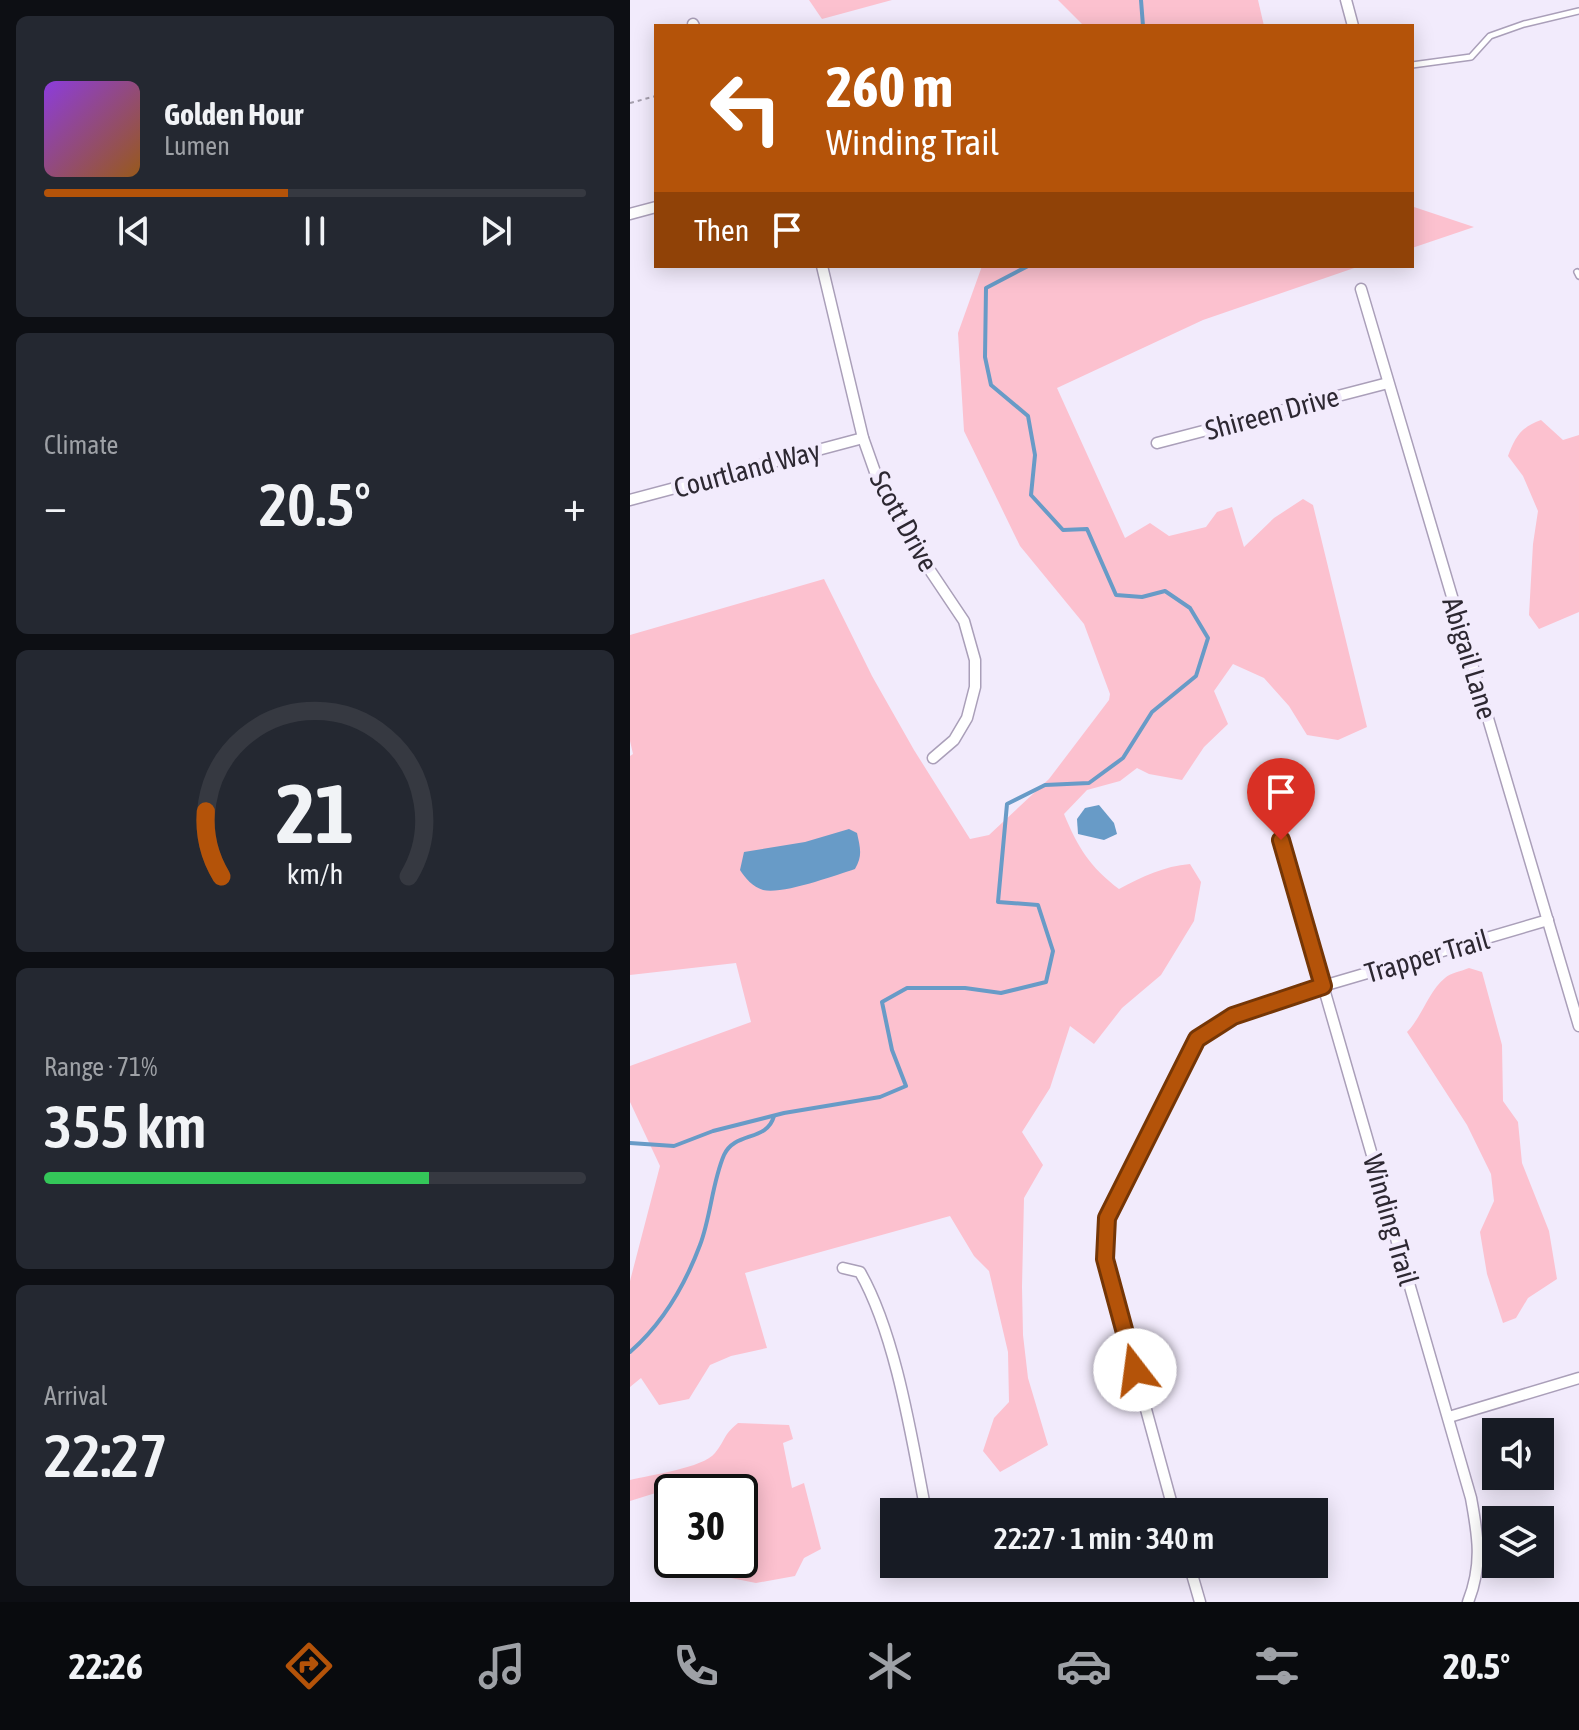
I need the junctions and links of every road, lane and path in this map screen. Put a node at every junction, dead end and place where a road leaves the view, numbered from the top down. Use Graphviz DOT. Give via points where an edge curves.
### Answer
graph roads {
  1 [pos="1346,0"];
  2 [pos="1579,11"];
  3 [pos="1352,24"];
  4 [pos="1414,65"];
  5 [pos="654,97"];
  6 [pos="630,103"];
  7 [pos="654,208"];
  8 [pos="630,214"];
  9 [pos="822,268"];
  10 [pos="1361,289"];
  11 [pos="1388,383"];
  12 [pos="863,438"];
  13 [pos="1157,443"];
  14 [pos="630,500"];
  15 [pos="933,758"];
  16 [pos="1281,840"];
  17 [pos="1548,920"];
  18 [pos="1323,986"];
  19 [pos="1579,1026"];
  20 [pos="843,1268"];
  21 [pos="1579,1378"];
  22 [pos="1449,1417"];
  23 [pos="923,1498"];
  24 [pos="1167,1498"];
  25 [pos="1193,1578"];
  26 [pos="1200,1602"];
  27 [pos="1468,1602"];
  1 -- 3 [label="street"];
  2 -- 4 [label="lane" via="1490,36 1471,57"];
  5 -- 6 [label="path"];
  7 -- 8 [label="street"];
  9 -- 12 [label="street, Scott Drive"];
  10 -- 11 [label="street, Abigail Lane"];
  11 -- 13 [label="street, Shireen Drive"];
  11 -- 17 [label="street, Abigail Lane"];
  12 -- 14 [label="street, Courtland Way"];
  12 -- 15 [label="street, Scott Drive" via="880,486 964,621 975,660 967,718 954,740"];
  16 -- 18 [label="street, Winding Trail"];
  17 -- 18 [label="street, Trapper Trail"];
  17 -- 19 [label="street, Abigail Lane"];
  18 -- 22 [label="street, Winding Trail"];
  18 -- 24 [label="street, Trapper Trail" via="1233,1016 1197,1039 1107,1218 1105,1259"];
  20 -- 23 [label="street" via="860,1272 880,1315"];
  21 -- 22 [label="street"];
  22 -- 27 [label="street, Winding Trail" via="1480,1545"];
  25 -- 26 [label="street"];
}
